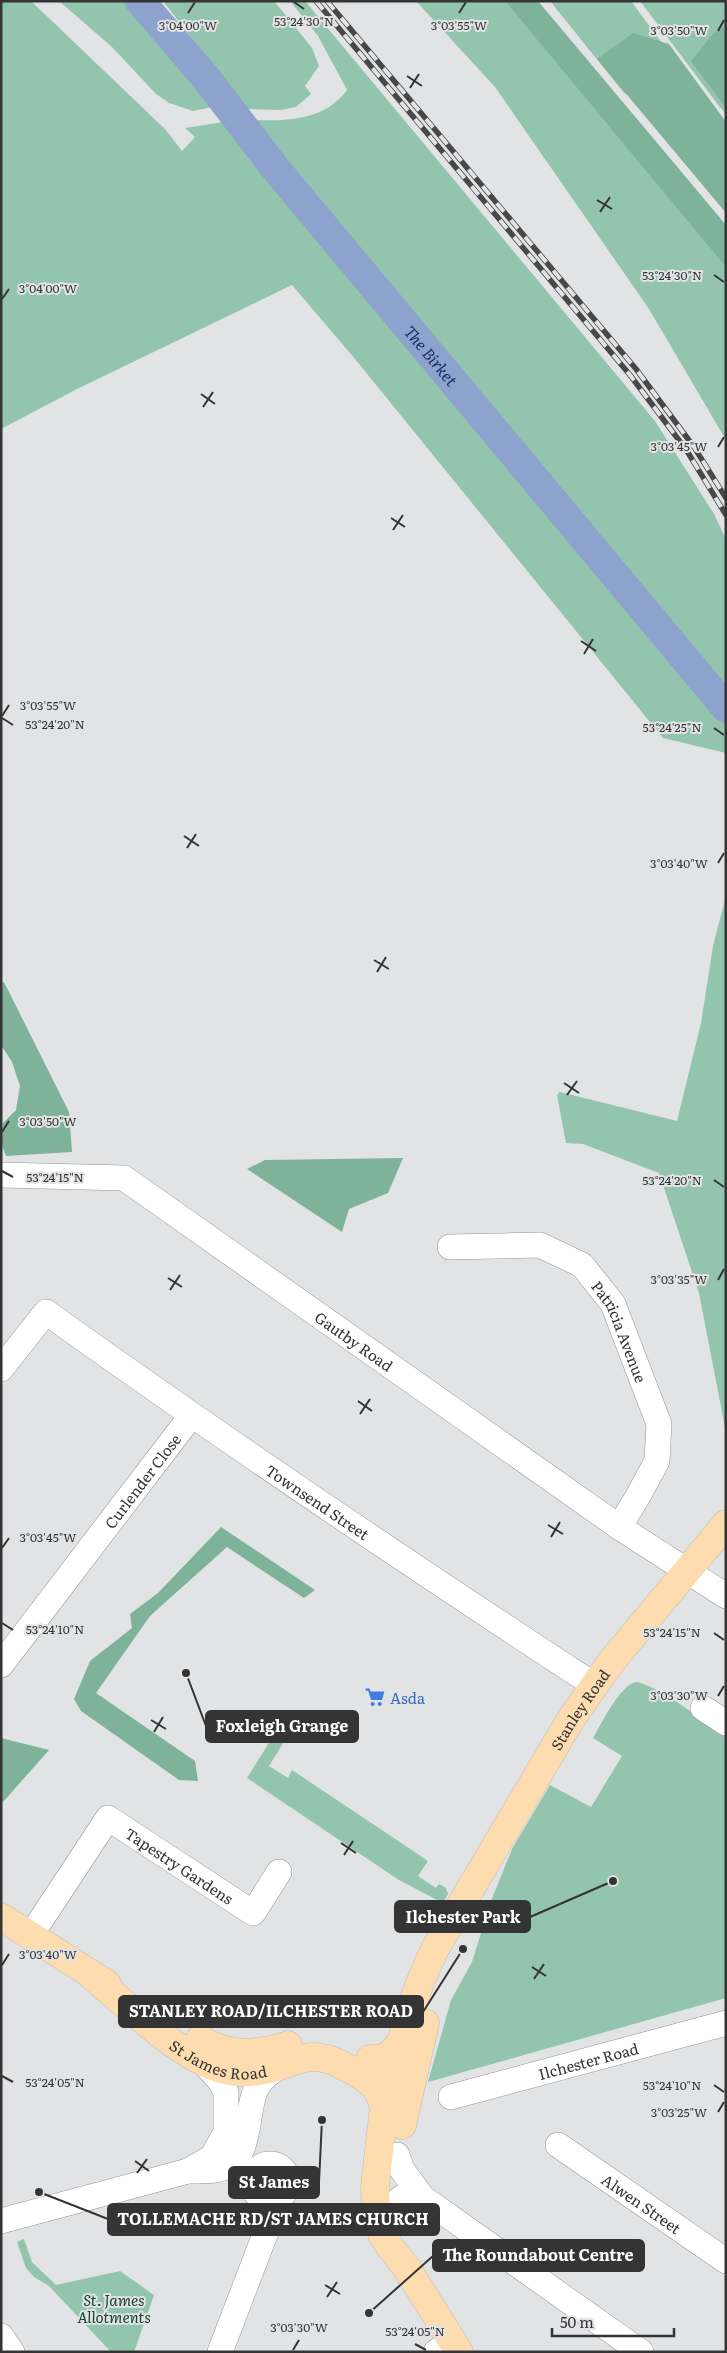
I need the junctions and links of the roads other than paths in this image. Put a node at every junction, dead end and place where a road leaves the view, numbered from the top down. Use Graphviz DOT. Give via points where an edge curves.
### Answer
graph roads {
  1 [pos="1,1175"];
  2 [pos="450,1247"];
  3 [pos="1,1368"];
  4 [pos="191,1416"];
  5 [pos="726,1524"];
  6 [pos="619,1527"];
  7 [pos="686,1572"];
  8 [pos="726,1596"];
  9 [pos="1,1665"];
  10 [pos="594,1685"];
  11 [pos="279,1872"];
  12 [pos="1,1917"];
  13 [pos="31,1935"];
  14 [pos="726,2023"];
  15 [pos="409,2048"];
  16 [pos="209,2054"];
  17 [pos="284,2064"];
  18 [pos="367,2068"];
  19 [pos="240,2071"];
  20 [pos="392,2074"];
  21 [pos="451,2097"];
  22 [pos="407,2098"];
  23 [pos="252,2100"];
  24 [pos="384,2117"];
  25 [pos="558,2145"];
  26 [pos="397,2156"];
  27 [pos="188,2171"];
  28 [pos="423,2198"];
  29 [pos="275,2199"];
  30 [pos="390,2212"];
  31 [pos="1,2221"];
  32 [pos="726,2261"];
  33 [pos="406,2267"];
  34 [pos="1,2336"];
  35 [pos="449,2348"];
  36 [pos="12,2352"];
  37 [pos="220,2352"];
  38 [pos="641,2352"];
  1 -- 6 [label="street, Gautby Road" via="124,1178"];
  2 -- 6 [label="street, Patricia Avenue" via="540,1245 582,1266 613,1304 659,1424 657,1461"];
  3 -- 4 [label="street, Townsend Street" via="46,1312"];
  4 -- 9 [label="street, Curlender Close"];
  4 -- 10 [label="street, Townsend Street" via="362,1534"];
  5 -- 7 [label="main road, Stanley Road"];
  6 -- 7 [label="street, Gautby Road"];
  7 -- 8 [label="street, Gautby Road"];
  7 -- 10 [label="main road, Stanley Road"];
  10 -- 15 [label="main road, Stanley Road" via="429,1961 413,2000"];
  11 -- 13 [label="street, Tapestry Gardens" via="262,1919 100,1812"];
  12 -- 13 [label="main road"];
  13 -- 16 [label="main road" via="92,1976 174,2021"];
  14 -- 21 [label="street, Ilchester Road"];
  15 -- 18 [label="main road"];
  15 -- 20 [label="main road, Stanley Road"];
  15 -- 22 [label="main road, Stanley Road"];
  16 -- 19 [label="main road, St James Road" via="230,2052"];
  16 -- 19 [label="street" via="221,2082"];
  17 -- 18 [label="main road, St James Road" via="320,2058"];
  17 -- 19 [label="main road, St James Road"];
  17 -- 23 [label="street" via="262,2079"];
  18 -- 19 [label="main road, St James Road" via="333,2044 309,2041"];
  18 -- 20 [label="main road, St James Road"];
  18 -- 24 [label="main road, St James Road" via="381,2096"];
  19 -- 23 [label="street"];
  19 -- 27 [label="street" via="223,2141 212,2157"];
  20 -- 22 [label="main road, St James Road" via="404,2087"];
  20 -- 24 [label="main road, Stanley Road"];
  22 -- 26 [label="main road"];
  23 -- 27 [label="street" via="247,2132 239,2154 226,2167"];
  24 -- 33 [label="main road, St James Road" via="375,2186 376,2216 382,2234"];
  25 -- 32 [label="street, Alwen Street"];
  26 -- 28 [label="street" via="402,2170"];
  26 -- 30 [label="main road"];
  27 -- 31 [label="street"];
  28 -- 30 [label="street" via="401,2196"];
  28 -- 38 [label="street"];
  29 -- 37 [label="street" via="274,2211"];
  30 -- 33 [label="main road" via="396,2246"];
  33 -- 35 [label="main road"];
  34 -- 36 [label="street"];
}
